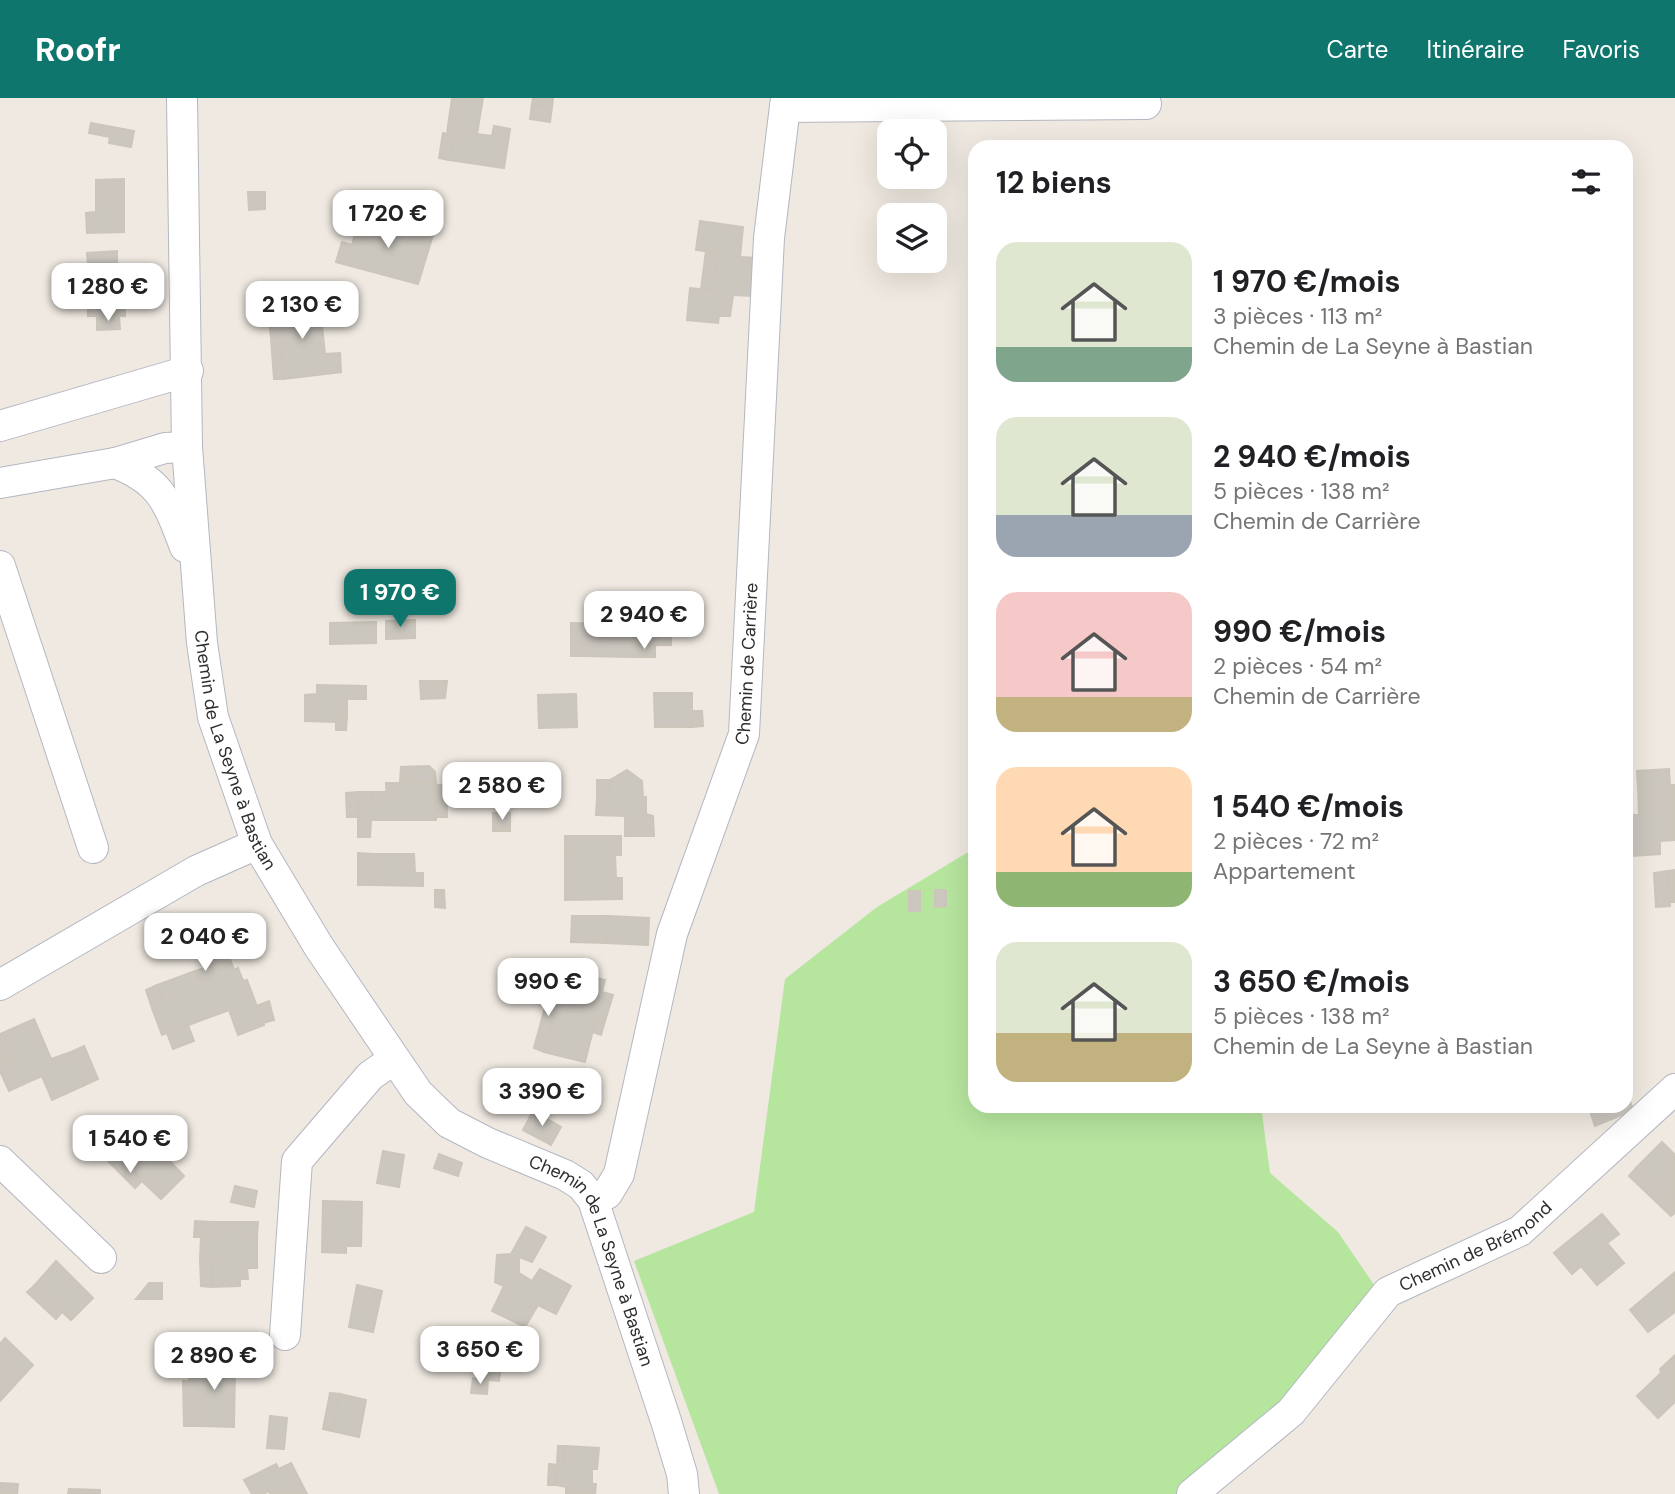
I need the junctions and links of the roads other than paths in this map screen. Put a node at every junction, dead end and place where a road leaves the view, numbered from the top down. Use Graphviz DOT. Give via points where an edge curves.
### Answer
graph roads {
  1 [pos="182,98"];
  2 [pos="785,103"];
  3 [pos="1146,104"];
  4 [pos="188,372"];
  5 [pos="0,426"];
  6 [pos="187,447"];
  7 [pos="115,463"];
  8 [pos="0,483"];
  9 [pos="0,566"];
  10 [pos="195,574"];
  11 [pos="257,844"];
  12 [pos="93,848"];
  13 [pos="0,985"];
  14 [pos="394,1059"];
  15 [pos="1675,1089"];
  16 [pos="0,1161"];
  17 [pos="593,1200"];
  18 [pos="101,1258"];
  19 [pos="285,1335"];
  20 [pos="684,1494"];
  21 [pos="1192,1494"];
  1 -- 4 [label="street, Chemin de La Seyne à Bastian"];
  2 -- 3 [label="street"];
  2 -- 17 [label="street, Chemin de Carrière" via="769,238 744,734 672,934 619,1174 607,1194"];
  4 -- 5 [label="street"];
  4 -- 6 [label="street, Chemin de La Seyne à Bastian"];
  6 -- 7 [label="street" via="165,448"];
  6 -- 10 [label="street, Chemin de La Seyne à Bastian"];
  7 -- 8 [label="street"];
  7 -- 10 [label="street" via="138,471 168,504"];
  9 -- 12 [label="street"];
  10 -- 11 [label="street, Chemin de La Seyne à Bastian" via="213,717"];
  11 -- 13 [label="street" via="196,871"];
  11 -- 14 [label="street, Chemin de La Seyne à Bastian"];
  14 -- 17 [label="street, Chemin de La Seyne à Bastian" via="418,1093 449,1123 565,1175"];
  14 -- 19 [label="street" via="370,1076 298,1161"];
  15 -- 21 [label="street, Chemin de Brémond" via="1520,1231 1388,1292 1291,1412"];
  16 -- 18 [label="street"];
  17 -- 20 [label="street, Chemin de La Seyne à Bastian" via="666,1421"];
}
